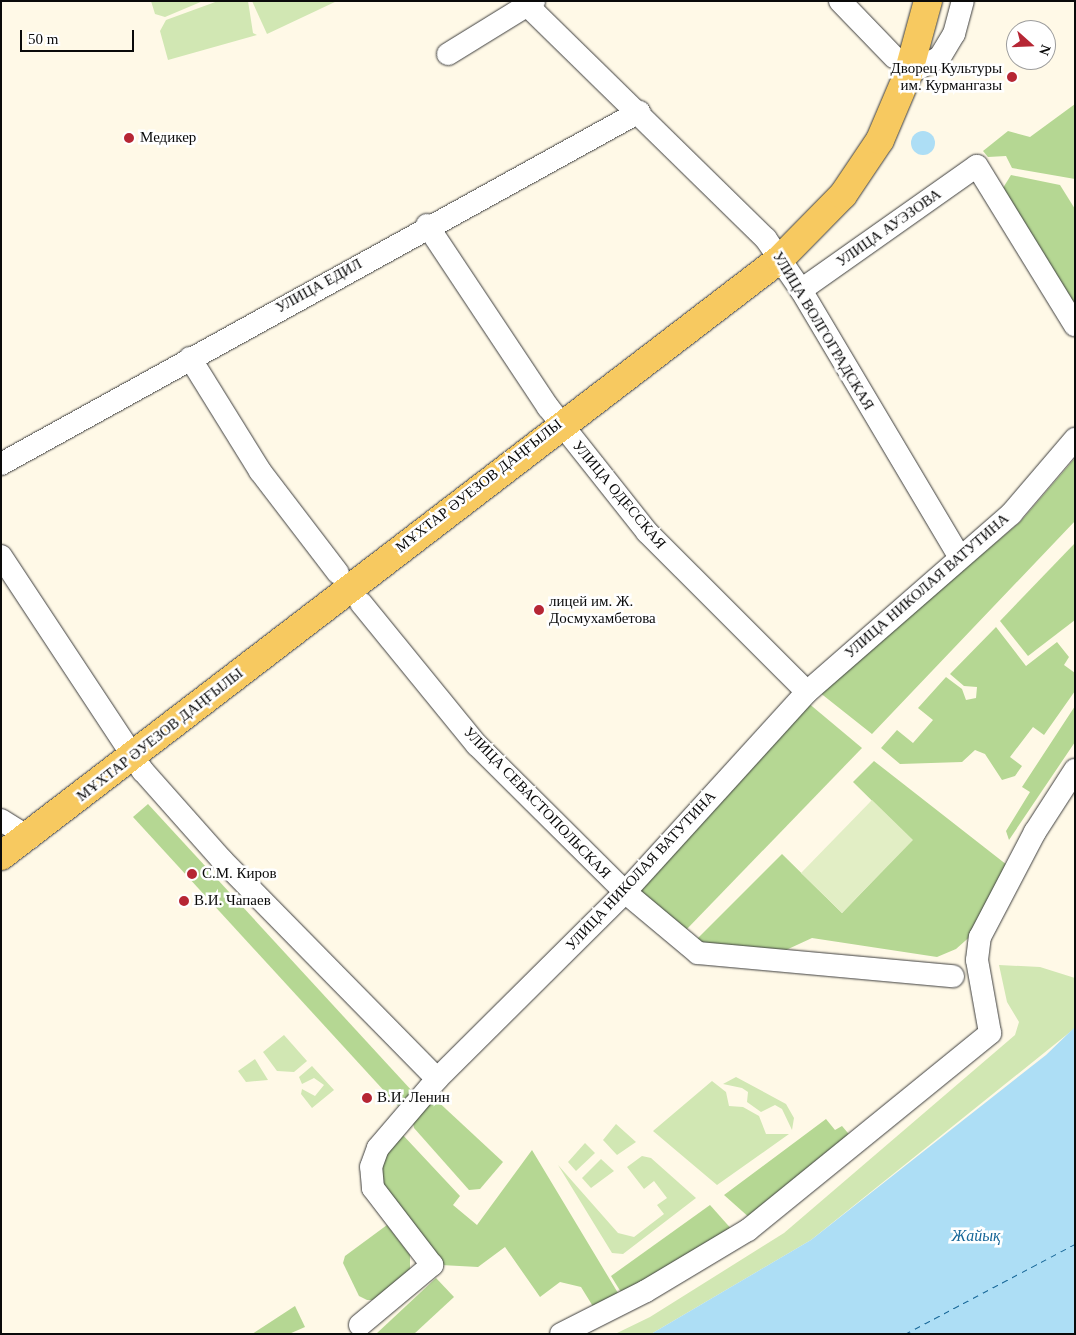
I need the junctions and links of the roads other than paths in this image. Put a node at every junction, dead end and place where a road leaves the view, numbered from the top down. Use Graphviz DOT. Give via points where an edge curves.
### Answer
graph roads {
  1 [pos="840,1"];
  2 [pos="928,1"];
  3 [pos="963,1"];
  4 [pos="530,3"];
  5 [pos="448,54"];
  6 [pos="901,65"];
  7 [pos="639,112"];
  8 [pos="427,226"];
  9 [pos="780,259"];
  10 [pos="801,290"];
  11 [pos="1075,325"];
  12 [pos="190,358"];
  13 [pos="560,423"];
  14 [pos="1075,439"];
  15 [pos="1,464"];
  16 [pos="1,556"];
  17 [pos="959,556"];
  18 [pos="338,573"];
  19 [pos="361,603"];
  20 [pos="807,692"];
  21 [pos="133,755"];
  22 [pos="1075,770"];
  23 [pos="1,820"];
  24 [pos="30,838"];
  25 [pos="1,856"];
  26 [pos="624,892"];
  27 [pos="953,976"];
  28 [pos="437,1079"];
  29 [pos="360,1325"];
  30 [pos="561,1334"];
  1 -- 6 [label="street"];
  2 -- 6 [label="main road" via="921,30"];
  3 -- 6 [label="street" via="954,34 940,58"];
  4 -- 5 [label="street"];
  4 -- 7 [label="street, УЛИЦА ВОЛГОГРАДСКАЯ"];
  6 -- 9 [label="main road, МҰХТАР ӘУЕЗОВ ДАҢҒЫЛЫ" via="880,140 843,195"];
  7 -- 8 [label="street, УЛИЦА ЕДИЛ"];
  7 -- 9 [label="street, УЛИЦА ВОЛГОГРАДСКАЯ" via="748,219"];
  8 -- 12 [label="street, УЛИЦА ЕДИЛ"];
  8 -- 13 [label="street, УЛИЦА ОДЕССКАЯ"];
  9 -- 10 [label="street, УЛИЦА ВОЛГОГРАДСКАЯ"];
  9 -- 13 [label="main road, МҰХТАР ӘУЕЗОВ ДАҢҒЫЛЫ"];
  10 -- 11 [label="street, УЛИЦА АУЭЗОВА" via="977,166"];
  10 -- 17 [label="street, УЛИЦА ВОЛГОГРАДСКАЯ"];
  12 -- 15 [label="street, УЛИЦА ЕДИЛ"];
  12 -- 18 [label="street" via="260,471"];
  13 -- 20 [label="street, УЛИЦА ОДЕССКАЯ" via="647,532"];
  13 -- 21 [label="main road, МҰХТАР ӘУЕЗОВ ДАҢҒЫЛЫ"];
  14 -- 17 [label="street, УЛИЦА НИКОЛАЯ ВАТУТИНА" via="1011,514"];
  16 -- 21 [label="street"];
  17 -- 20 [label="street, УЛИЦА НИКОЛАЯ ВАТУТИНА"];
  19 -- 26 [label="street, УЛИЦА СЕВАСТОПОЛЬСКАЯ" via="477,745"];
  20 -- 26 [label="street, УЛИЦА НИКОЛАЯ ВАТУТИНА"];
  21 -- 24 [label="main road, МҰХТАР ӘУЕЗОВ ДАҢҒЫЛЫ"];
  21 -- 28 [label="street" via="222,860"];
  22 -- 30 [label="street" via="1035,832 980,937 977,960 990,1033 748,1230 646,1291"];
  23 -- 24 [label="street"];
  24 -- 25 [label="main road, МҰХТАР ӘУЕЗОВ ДАҢҒЫЛЫ"];
  26 -- 27 [label="street, УЛИЦА СЕВАСТОПОЛЬСКАЯ" via="698,953"];
  26 -- 28 [label="street, УЛИЦА НИКОЛАЯ ВАТУТИНА"];
  28 -- 29 [label="street, УЛИЦА НИКОЛАЯ ВАТУТИНА" via="378,1148 371,1167 373,1188 432,1266"];
}
